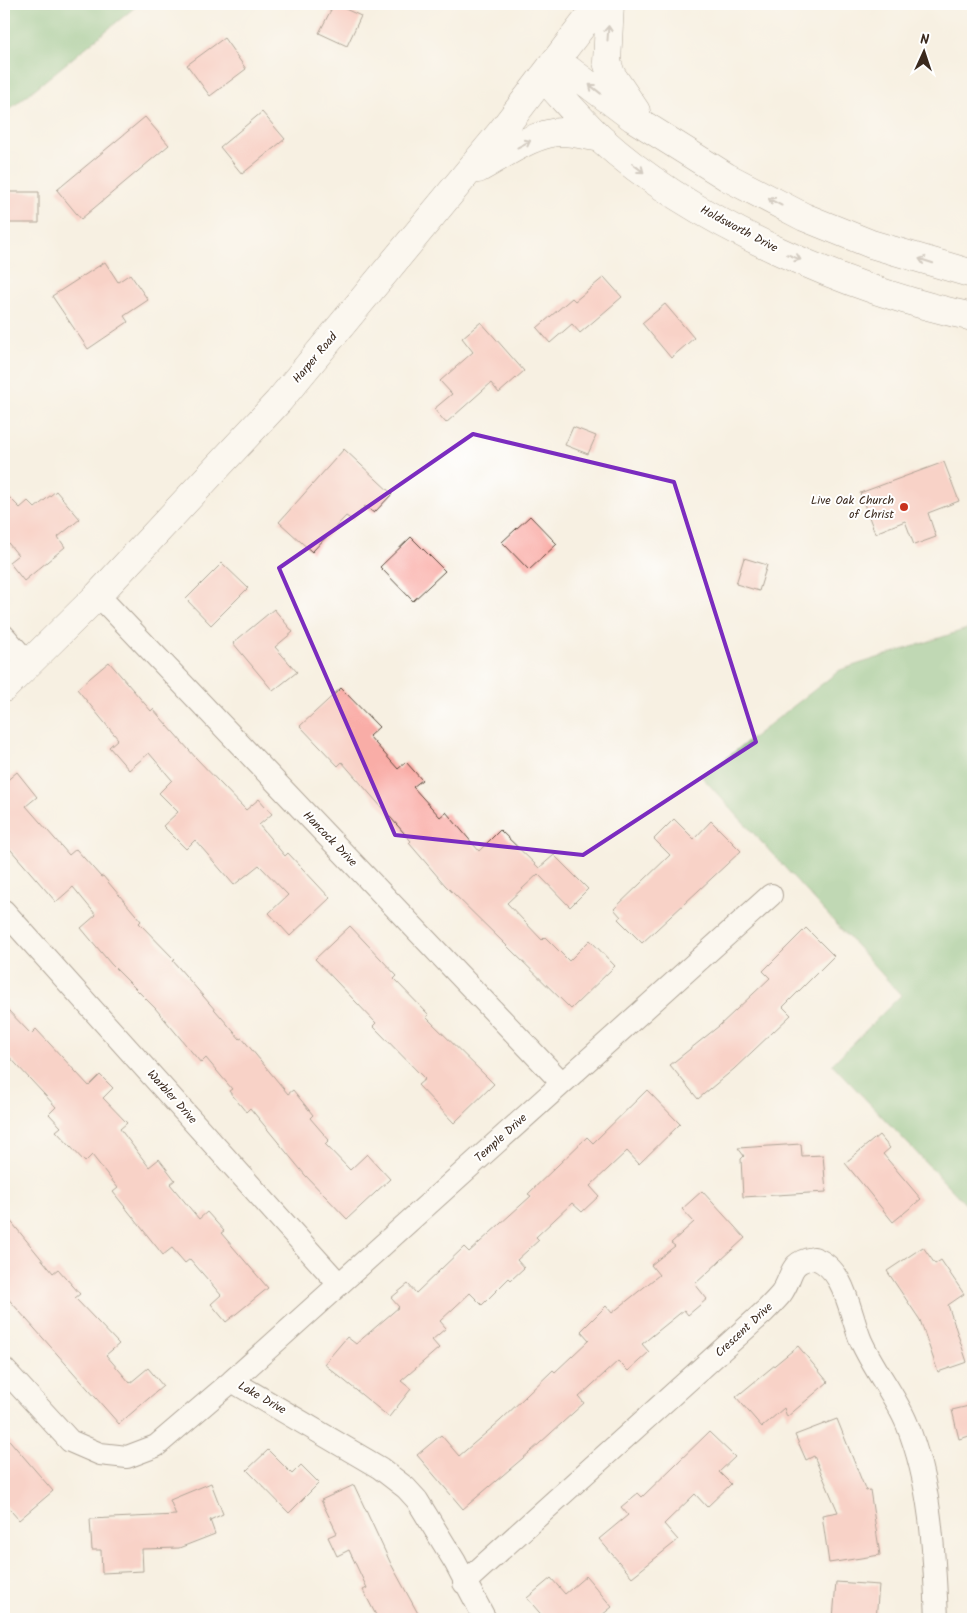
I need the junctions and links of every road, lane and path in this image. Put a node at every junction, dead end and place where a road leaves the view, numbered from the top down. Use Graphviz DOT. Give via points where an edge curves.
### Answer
graph roads {
  1 [pos="599,4"];
  2 [pos="610,4"];
  3 [pos="550,68"];
  4 [pos="649,128"];
  5 [pos="600,138"];
  6 [pos="466,176"];
  7 [pos="973,274"];
  8 [pos="973,317"];
  9 [pos="98,595"];
  10 [pos="4,636"];
  11 [pos="29,664"];
  12 [pos="4,688"];
  13 [pos="771,896"];
  14 [pos="4,911"];
  15 [pos="562,1083"];
  16 [pos="340,1284"];
  17 [pos="4,1369"];
  18 [pos="232,1381"];
  19 [pos="464,1583"];
  20 [pos="485,1619"];
  21 [pos="936,1619"];
  1 -- 3 [label="main road, Harper Road"];
  4 -- 2 [label="main road, one-way" via="611,74 607,58"];
  4 -- 3 [label="main road, one-way"];
  3 -- 5 [label="main road, Holdsworth Drive"];
  3 -- 6 [label="main road, Harper Road"];
  7 -- 4 [label="main road, one-way" via="871,244 804,216 727,176"];
  6 -- 5 [label="main road, one-way" via="550,133"];
  5 -- 8 [label="main road, Holdsworth Drive, one-way" via="657,183 786,254 857,283"];
  6 -- 9 [label="main road, Harper Road" via="278,402"];
  9 -- 11 [label="main road, Harper Road"];
  9 -- 15 [label="street, Hancock Drive"];
  10 -- 11 [label="street"];
  11 -- 12 [label="main road, Harper Road"];
  13 -- 15 [label="street, Temple Drive"];
  14 -- 16 [label="street, Warbler Drive"];
  15 -- 16 [label="street, Temple Drive"];
  16 -- 18 [label="street, Temple Drive"];
  17 -- 18 [label="street, Lake Drive" via="70,1441 100,1454 127,1457 156,1446"];
  18 -- 19 [label="street, Lake Drive" via="380,1468 406,1488 417,1500"];
  19 -- 20 [label="street, Lake Drive"];
  19 -- 21 [label="street, Crescent Drive" via="764,1312 782,1293 798,1263 814,1258 832,1269 861,1341 906,1423 921,1465 930,1515"];
}
